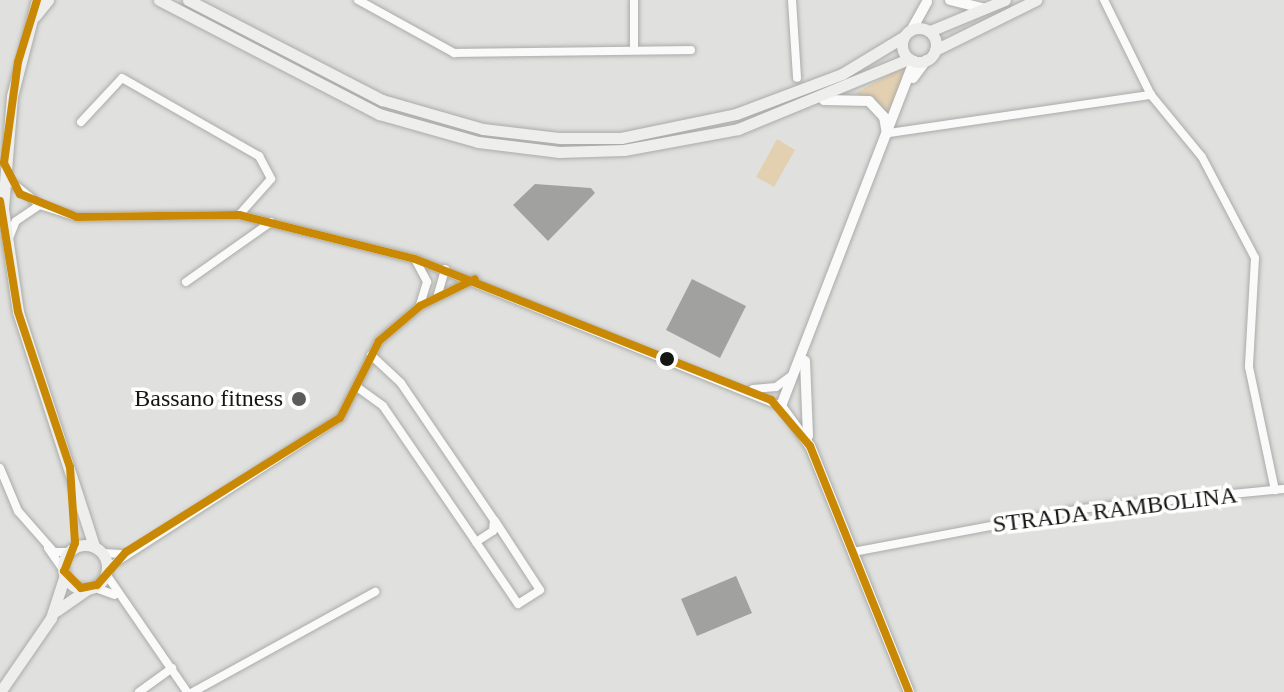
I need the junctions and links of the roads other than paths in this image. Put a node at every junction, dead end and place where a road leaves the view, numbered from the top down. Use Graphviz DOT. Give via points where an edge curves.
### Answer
graph roads {
  1 [pos="35,0"];
  2 [pos="48,0"];
  3 [pos="159,0"];
  4 [pos="188,0"];
  5 [pos="358,0"];
  6 [pos="634,0"];
  7 [pos="792,0"];
  8 [pos="950,0"];
  9 [pos="1005,0"];
  10 [pos="1036,0"];
  11 [pos="1104,0"];
  12 [pos="927,1"];
  13 [pos="988,8"];
  14 [pos="27,26"];
  15 [pos="917,31"];
  16 [pos="634,49"];
  17 [pos="691,50"];
  18 [pos="935,50"];
  19 [pos="916,60"];
  20 [pos="797,78"];
  21 [pos="1151,95"];
  22 [pos="824,100"];
  23 [pos="81,122"];
  24 [pos="887,138"];
  25 [pos="3,169"];
  26 [pos="2,205"];
  27 [pos="40,205"];
  28 [pos="239,215"];
  29 [pos="271,222"];
  30 [pos="7,243"];
  31 [pos="415,259"];
  32 [pos="444,268"];
  33 [pos="475,279"];
  34 [pos="186,282"];
  35 [pos="427,289"];
  36 [pos="438,295"];
  37 [pos="420,306"];
  38 [pos="805,353"];
  39 [pos="371,355"];
  40 [pos="799,368"];
  41 [pos="357,387"];
  42 [pos="745,387"];
  43 [pos="781,406"];
  44 [pos="810,446"];
  45 [pos="0,468"];
  46 [pos="3,479"];
  47 [pos="1280,489"];
  48 [pos="77,504"];
  49 [pos="494,520"];
  50 [pos="476,542"];
  51 [pos="46,544"];
  52 [pos="98,549"];
  53 [pos="71,550"];
  54 [pos="126,552"];
  55 [pos="853,552"];
  56 [pos="107,571"];
  57 [pos="64,573"];
  58 [pos="90,588"];
  59 [pos="375,592"];
  60 [pos="118,596"];
  61 [pos="51,618"];
  62 [pos="172,668"];
  63 [pos="0,692"];
  64 [pos="139,692"];
  65 [pos="187,692"];
  66 [pos="193,692"];
  67 [pos="909,692"];
  1 -- 14 [label="main road"];
  2 -- 14 [label="main road"];
  3 -- 22 [label="main road" via="346,101 429,130 511,148 624,150 692,140"];
  4 -- 15 [label="main road" via="382,100 483,129 560,138 621,138 736,114 842,74"];
  5 -- 16 [label="street" via="439,50 465,55"];
  6 -- 16 [label="street"];
  7 -- 20 [label="street"];
  8 -- 13 [label="street"];
  9 -- 13 [label="main road"];
  10 -- 18 [label="main road"];
  11 -- 21 [label="street"];
  12 -- 15 [label="street"];
  13 -- 15 [label="main road"];
  14 -- 25 [label="main road"];
  15 -- 18 [label="main road"];
  15 -- 19 [label="main road"];
  16 -- 17 [label="street"];
  18 -- 19 [label="main road"];
  19 -- 22 [label="main road"];
  19 -- 24 [label="street"];
  21 -- 24 [label="street"];
  21 -- 47 [label="street" via="1202,157 1255,258 1249,367"];
  22 -- 24 [label="street" via="869,101 884,117"];
  23 -- 28 [label="street" via="122,78 259,156 271,179"];
  24 -- 38 [label="street"];
  25 -- 26 [label="main road"];
  25 -- 27 [label="street"];
  26 -- 30 [label="main road"];
  27 -- 28 [label="street" via="97,219"];
  27 -- 30 [label="street" via="16,221"];
  28 -- 29 [label="street"];
  29 -- 31 [label="street"];
  29 -- 34 [label="street"];
  30 -- 48 [label="main road" via="18,312"];
  31 -- 32 [label="street"];
  31 -- 35 [label="street"];
  32 -- 33 [label="street"];
  32 -- 35 [label="street"];
  32 -- 36 [label="street"];
  33 -- 36 [label="street"];
  33 -- 42 [label="street"];
  35 -- 37 [label="street"];
  36 -- 37 [label="street"];
  37 -- 39 [label="street"];
  38 -- 40 [label="street"];
  38 -- 44 [label="street"];
  39 -- 41 [label="street"];
  39 -- 49 [label="street" via="386,362"];
  40 -- 42 [label="street" via="776,387"];
  40 -- 43 [label="street"];
  41 -- 50 [label="street" via="383,406"];
  41 -- 54 [label="street" via="340,418"];
  42 -- 43 [label="street"];
  43 -- 44 [label="street"];
  44 -- 55 [label="street"];
  45 -- 46 [label="street"];
  46 -- 51 [label="street" via="18,511"];
  47 -- 55 [label="street, STRADA RAMBOLINA" via="1047,514"];
  48 -- 52 [label="main road"];
  48 -- 53 [label="main road"];
  49 -- 50 [label="street" via="493,531"];
  49 -- 50 [label="street" via="540,590 518,604"];
  51 -- 53 [label="street"];
  51 -- 57 [label="street"];
  52 -- 53 [label="main road"];
  52 -- 54 [label="street"];
  52 -- 56 [label="main road"];
  53 -- 57 [label="main road"];
  54 -- 56 [label="street"];
  55 -- 67 [label="street"];
  56 -- 58 [label="main road"];
  56 -- 60 [label="street"];
  57 -- 58 [label="main road"];
  57 -- 61 [label="main road"];
  58 -- 60 [label="street"];
  58 -- 61 [label="main road"];
  59 -- 66 [label="street"];
  60 -- 62 [label="street"];
  61 -- 63 [label="main road"];
  62 -- 64 [label="street"];
  62 -- 65 [label="street"];
}
